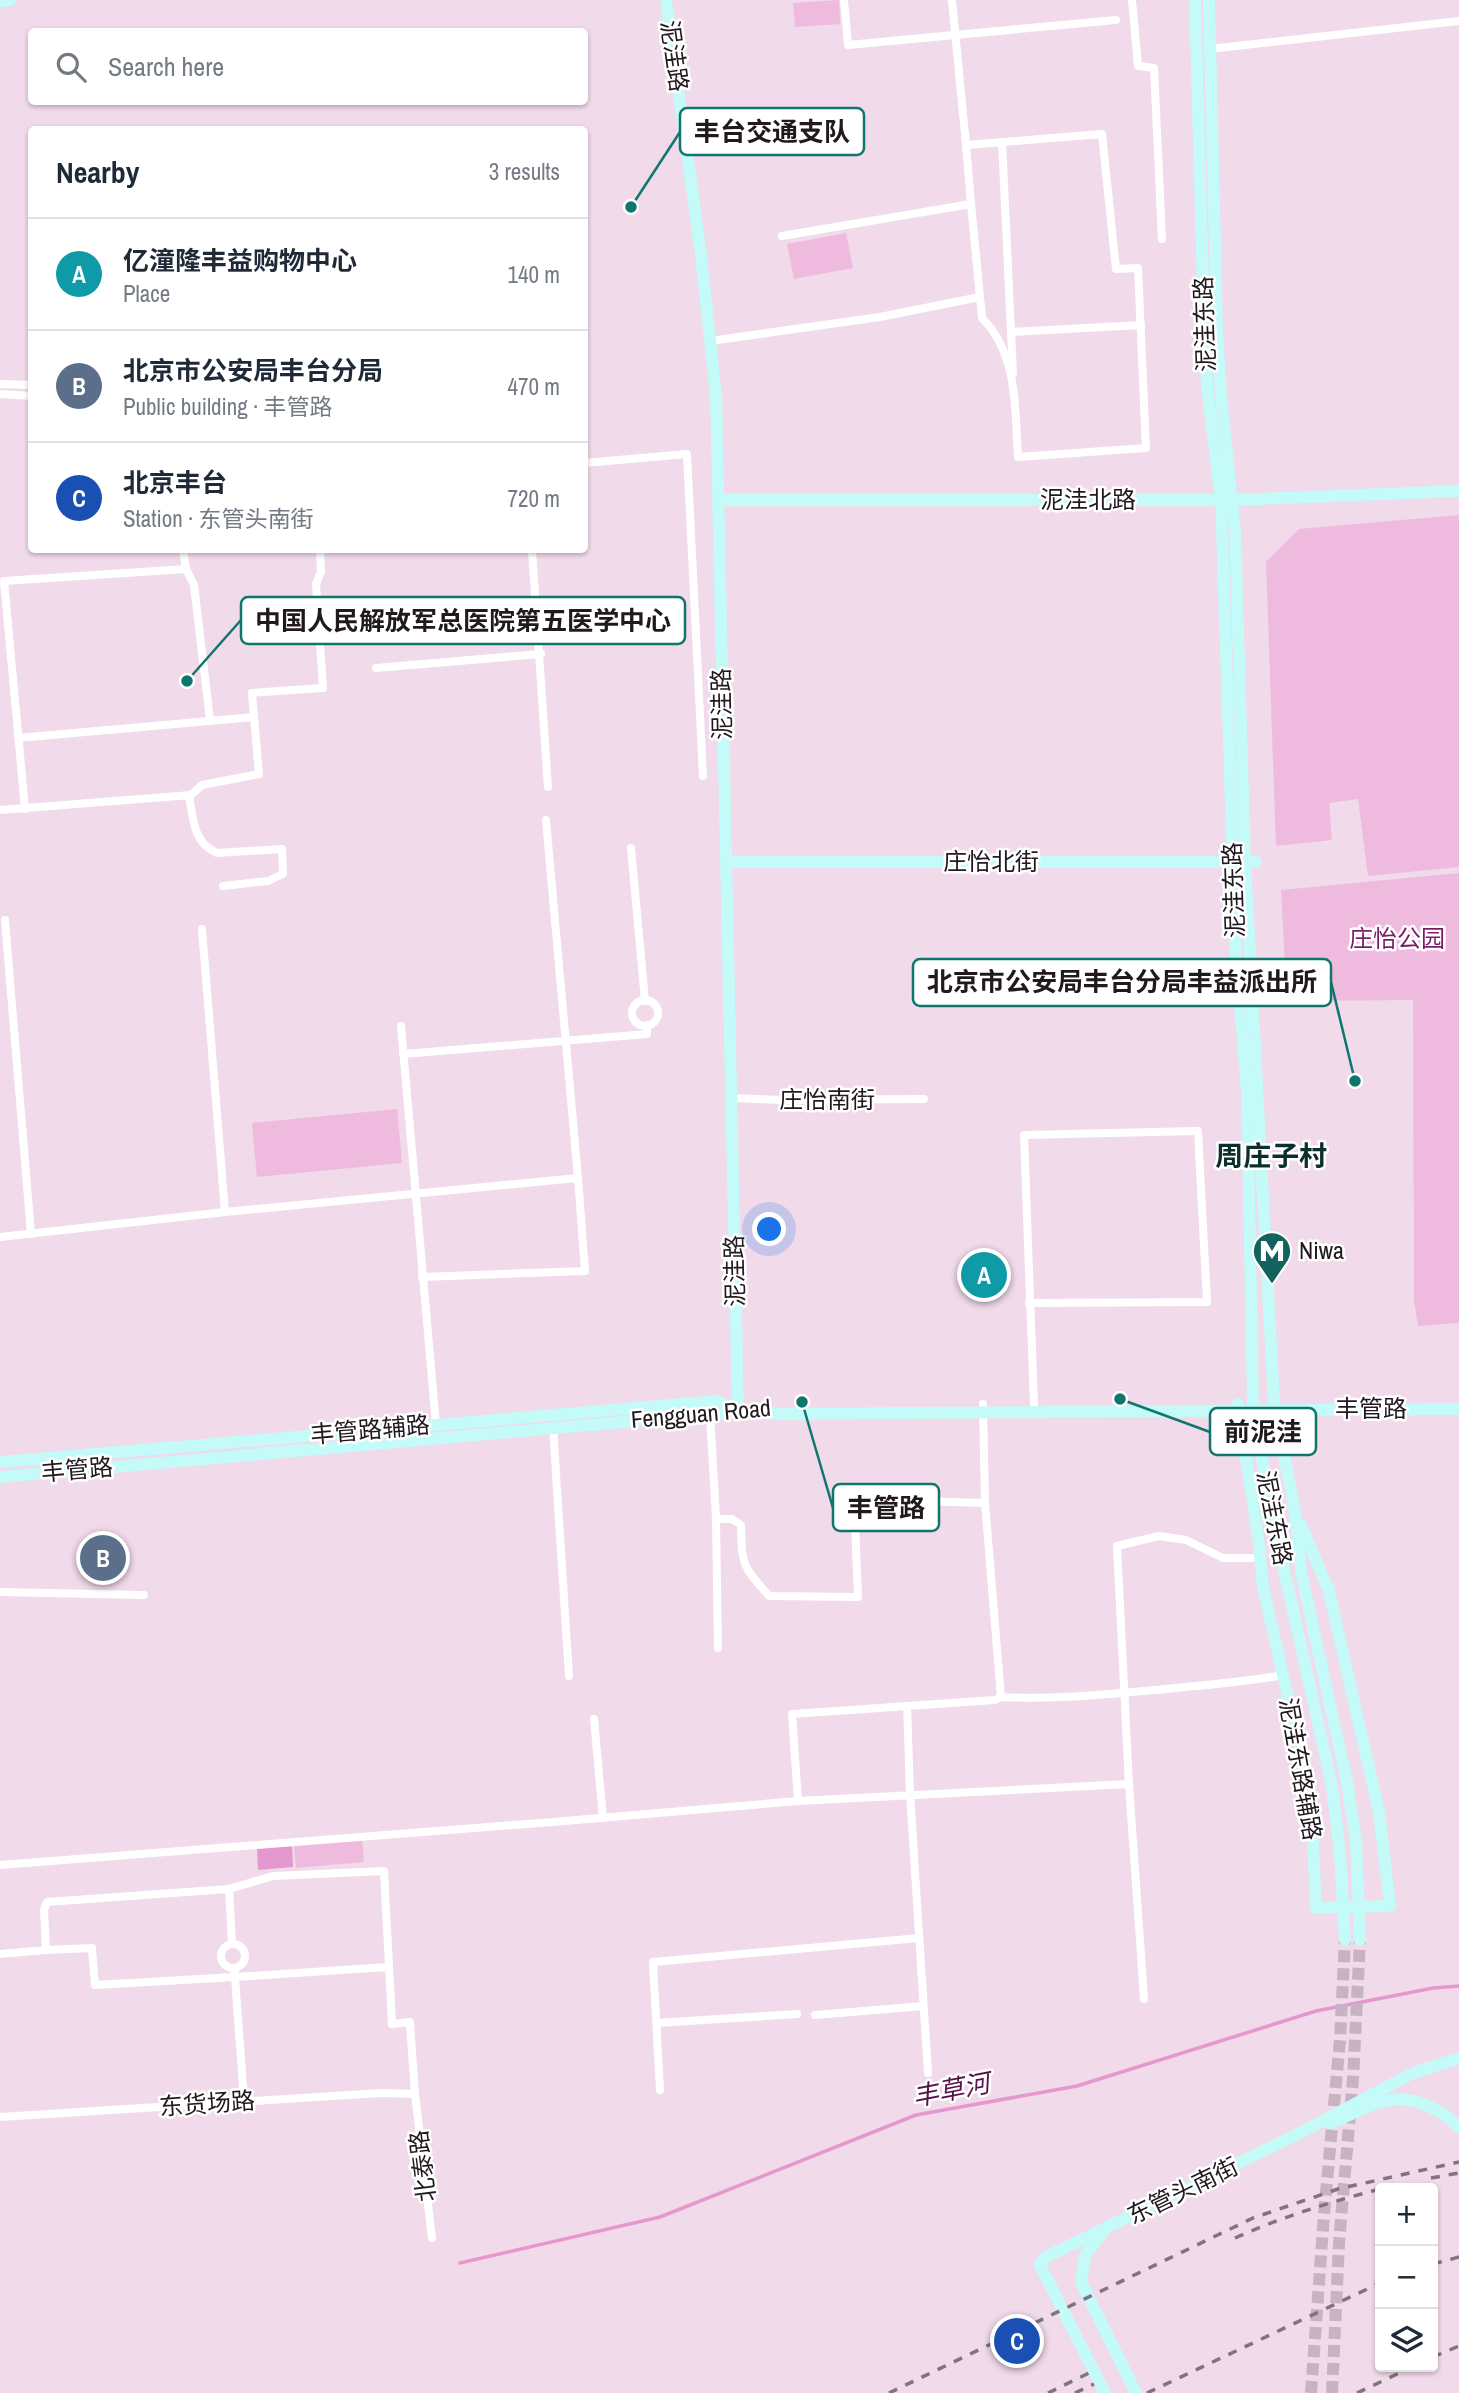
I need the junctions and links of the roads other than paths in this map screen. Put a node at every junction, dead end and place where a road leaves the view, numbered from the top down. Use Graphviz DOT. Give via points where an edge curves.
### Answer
graph roads {
  1 [pos="10,0"];
  2 [pos="666,0"];
  3 [pos="844,0"];
  4 [pos="952,0"];
  5 [pos="1132,0"];
  6 [pos="1195,0"];
  7 [pos="1209,0"];
  8 [pos="0,1"];
  9 [pos="1116,20"];
  10 [pos="1459,21"];
  11 [pos="956,36"];
  12 [pos="1209,49"];
  13 [pos="1002,142"];
  14 [pos="966,145"];
  15 [pos="971,204"];
  16 [pos="782,236"];
  17 [pos="1162,239"];
  18 [pos="980,297"];
  19 [pos="1141,325"];
  20 [pos="1011,332"];
  21 [pos="710,341"];
  22 [pos="1014,380"];
  23 [pos="0,384"];
  24 [pos="28,384"];
  25 [pos="0,394"];
  26 [pos="28,396"];
  27 [pos="588,463"];
  28 [pos="1459,491"];
  29 [pos="718,500"];
  30 [pos="1227,500"];
  31 [pos="183,553"];
  32 [pos="320,553"];
  33 [pos="532,553"];
  34 [pos="186,569"];
  35 [pos="4,629"];
  36 [pos="541,654"];
  37 [pos="10,665"];
  38 [pos="0,666"];
  39 [pos="376,668"];
  40 [pos="254,717"];
  41 [pos="210,720"];
  42 [pos="18,738"];
  43 [pos="703,776"];
  44 [pos="548,787"];
  45 [pos="190,795"];
  46 [pos="25,809"];
  47 [pos="0,810"];
  48 [pos="546,820"];
  49 [pos="631,848"];
  50 [pos="726,862"];
  51 [pos="1244,862"];
  52 [pos="223,886"];
  53 [pos="5,919"];
  54 [pos="202,929"];
  55 [pos="645,1001"];
  56 [pos="401,1026"];
  57 [pos="647,1026"];
  58 [pos="565,1040"];
  59 [pos="403,1054"];
  60 [pos="731,1098"];
  61 [pos="924,1099"];
  62 [pos="578,1178"];
  63 [pos="415,1194"];
  64 [pos="225,1212"];
  65 [pos="31,1234"];
  66 [pos="0,1237"];
  67 [pos="422,1277"];
  68 [pos="1029,1303"];
  69 [pos="1459,1400"];
  70 [pos="1034,1404"];
  71 [pos="1238,1407"];
  72 [pos="1254,1407"];
  73 [pos="1274,1407"];
  74 [pos="983,1408"];
  75 [pos="1459,1409"];
  76 [pos="584,1411"];
  77 [pos="738,1412"];
  78 [pos="710,1414"];
  79 [pos="436,1424"];
  80 [pos="556,1427"];
  81 [pos="119,1450"];
  82 [pos="0,1462"];
  83 [pos="154,1463"];
  84 [pos="0,1478"];
  85 [pos="985,1503"];
  86 [pos="1295,1512"];
  87 [pos="716,1519"];
  88 [pos="1252,1558"];
  89 [pos="0,1592"];
  90 [pos="144,1595"];
  91 [pos="718,1647"];
  92 [pos="1283,1675"];
  93 [pos="569,1676"];
  94 [pos="1125,1693"];
  95 [pos="1001,1697"];
  96 [pos="907,1706"];
  97 [pos="594,1719"];
  98 [pos="1129,1784"];
  99 [pos="910,1794"];
  100 [pos="798,1801"];
  101 [pos="603,1818"];
  102 [pos="0,1865"];
  103 [pos="229,1889"];
  104 [pos="919,1938"];
  105 [pos="1345,1940"];
  106 [pos="1360,1940"];
  107 [pos="232,1944"];
  108 [pos="46,1950"];
  109 [pos="0,1954"];
  110 [pos="389,1967"];
  111 [pos="234,1972"];
  112 [pos="1144,1999"];
  113 [pos="923,2006"];
  114 [pos="797,2014"];
  115 [pos="815,2015"];
  116 [pos="657,2023"];
  117 [pos="1459,2058"];
  118 [pos="928,2073"];
  119 [pos="660,2090"];
  120 [pos="415,2094"];
  121 [pos="244,2101"];
  122 [pos="0,2117"];
  123 [pos="1459,2128"];
  124 [pos="1298,2134"];
  125 [pos="1128,2218"];
  126 [pos="432,2238"];
  127 [pos="1105,2393"];
  128 [pos="1136,2393"];
  1 -- 8 [label="main road"];
  2 -- 21 [label="main road, 泥洼路"];
  3 -- 11 [label="street" via="848,45"];
  4 -- 11 [label="street"];
  5 -- 17 [label="street" via="1138,66 1154,68"];
  6 -- 30 [label="main road, 泥洼东路" via="1207,386"];
  7 -- 12 [label="main road, 泥洼东路"];
  9 -- 11 [label="street"];
  10 -- 12 [label="street"];
  11 -- 14 [label="street"];
  12 -- 30 [label="main road, 泥洼东路"];
  13 -- 14 [label="street"];
  13 -- 19 [label="street" via="1102,134 1116,270 1138,268"];
  13 -- 20 [label="street"];
  14 -- 15 [label="street"];
  15 -- 16 [label="street"];
  15 -- 18 [label="street"];
  18 -- 21 [label="street" via="880,317"];
  18 -- 22 [label="street" via="982,318 995,331"];
  19 -- 20 [label="street"];
  19 -- 22 [label="street" via="1146,448 1018,457"];
  20 -- 22 [label="street"];
  21 -- 29 [label="main road, 泥洼路"];
  23 -- 24 [label="street"];
  25 -- 26 [label="street"];
  27 -- 43 [label="street" via="687,454"];
  28 -- 30 [label="main road, 泥洼北路"];
  29 -- 30 [label="main road, 泥洼北路"];
  29 -- 50 [label="main road, 泥洼路"];
  30 -- 51 [label="main road, 泥洼东路"];
  31 -- 34 [label="street"];
  32 -- 40 [label="street" via="316,584 323,688 252,693"];
  33 -- 36 [label="street"];
  34 -- 35 [label="street" via="4,581"];
  34 -- 41 [label="street" via="194,585"];
  35 -- 37 [label="street"];
  36 -- 39 [label="street"];
  36 -- 44 [label="street"];
  37 -- 38 [label="street"];
  37 -- 42 [label="street"];
  40 -- 41 [label="street"];
  40 -- 45 [label="street" via="259,774 202,785"];
  41 -- 42 [label="street"];
  42 -- 46 [label="street"];
  45 -- 46 [label="street"];
  45 -- 52 [label="street" via="195,833 208,849 217,853 282,849 283,874 268,881"];
  46 -- 47 [label="street"];
  48 -- 58 [label="street"];
  49 -- 55 [label="street"];
  50 -- 51 [label="main road, 庄怡北街"];
  50 -- 60 [label="main road, 泥洼路"];
  51 -- 72 [label="main road, 泥洼东路" via="1236,956 1247,1091"];
  51 -- 73 [label="main road, 泥洼东路"];
  53 -- 65 [label="street"];
  54 -- 64 [label="street"];
  55 -- 57 [label="street" via="654,1004 658,1012"];
  55 -- 57 [label="street" via="636,1005 633,1017"];
  56 -- 59 [label="street"];
  57 -- 58 [label="street" via="647,1034"];
  58 -- 59 [label="street"];
  58 -- 62 [label="street"];
  59 -- 63 [label="street"];
  60 -- 61 [label="street, 庄怡南街"];
  60 -- 77 [label="main road, 泥洼路"];
  62 -- 63 [label="street"];
  62 -- 67 [label="street" via="585,1271"];
  63 -- 64 [label="street"];
  63 -- 67 [label="street"];
  64 -- 65 [label="street"];
  65 -- 66 [label="street"];
  67 -- 79 [label="street"];
  68 -- 68 [label="street" via="1024,1135 1198,1131 1207,1302"];
  68 -- 70 [label="street"];
  69 -- 73 [label="main road"];
  70 -- 71 [label="main road"];
  70 -- 74 [label="main road"];
  71 -- 72 [label="main road, 丰管路"];
  71 -- 74 [label="main road, 丰管路"];
  71 -- 92 [label="main road, 泥洼东路辅路" via="1262,1579"];
  72 -- 73 [label="main road, 丰管路"];
  72 -- 105 [label="main road, 泥洼东路" via="1271,1511 1332,1786"];
  73 -- 75 [label="main road, 丰管路"];
  73 -- 86 [label="main road, 泥洼东路"];
  74 -- 77 [label="main road, 丰管路"];
  74 -- 85 [label="street"];
  76 -- 77 [label="main road, 丰管路辅路" via="718,1401"];
  76 -- 79 [label="main road, 丰管路辅路"];
  76 -- 80 [label="main road"];
  77 -- 78 [label="main road, Fengguan Road"];
  78 -- 80 [label="main road, Fengguan Road"];
  78 -- 87 [label="street"];
  79 -- 81 [label="main road, 丰管路辅路"];
  80 -- 83 [label="main road, Fengguan Road"];
  80 -- 93 [label="street"];
  81 -- 82 [label="main road, 丰管路辅路"];
  81 -- 83 [label="main road"];
  83 -- 84 [label="main road, 丰管路"];
  85 -- 87 [label="street" via="854,1499 858,1597 769,1595 745,1568 741,1525 732,1519"];
  85 -- 95 [label="street"];
  86 -- 92 [label="main road, 泥洼东路辅路" via="1329,1591 1379,1812 1390,1906 1316,1908 1312,1820"];
  86 -- 106 [label="main road, 泥洼东路" via="1302,1577 1356,1840"];
  87 -- 91 [label="street"];
  88 -- 94 [label="street" via="1223,1558 1186,1540 1159,1536 1118,1546"];
  89 -- 90 [label="street"];
  92 -- 94 [label="street"];
  94 -- 95 [label="street"];
  94 -- 98 [label="street"];
  95 -- 96 [label="street"];
  96 -- 99 [label="street"];
  96 -- 100 [label="street" via="792,1714"];
  97 -- 101 [label="street"];
  98 -- 99 [label="street"];
  98 -- 112 [label="street"];
  99 -- 100 [label="street"];
  99 -- 104 [label="street"];
  100 -- 101 [label="street"];
  101 -- 102 [label="street"];
  103 -- 107 [label="street"];
  103 -- 108 [label="street" via="47,1902"];
  103 -- 110 [label="street" via="273,1876 384,1871"];
  104 -- 113 [label="street"];
  104 -- 116 [label="street" via="653,1962"];
  107 -- 111 [label="street" via="223,1949 221,1959"];
  107 -- 111 [label="street" via="245,1954"];
  108 -- 109 [label="street"];
  108 -- 111 [label="street" via="92,1948 95,1985"];
  110 -- 111 [label="street"];
  110 -- 120 [label="street, 北泰路" via="392,2024 410,2022"];
  111 -- 121 [label="street"];
  113 -- 115 [label="street"];
  113 -- 118 [label="street"];
  114 -- 116 [label="street"];
  116 -- 119 [label="street"];
  117 -- 124 [label="main road, 东管头南街" via="1413,2073"];
  120 -- 121 [label="street, 东货场路"];
  120 -- 126 [label="street, 北泰路"];
  121 -- 122 [label="street, 东货场路"];
  123 -- 124 [label="main road" via="1448,2116 1412,2098 1384,2100"];
  124 -- 125 [label="main road, 东管头南街"];
  125 -- 127 [label="main road, 东管头南街" via="1044,2258 1040,2265"];
  125 -- 128 [label="main road" via="1099,2234 1085,2255 1080,2282"];
}
